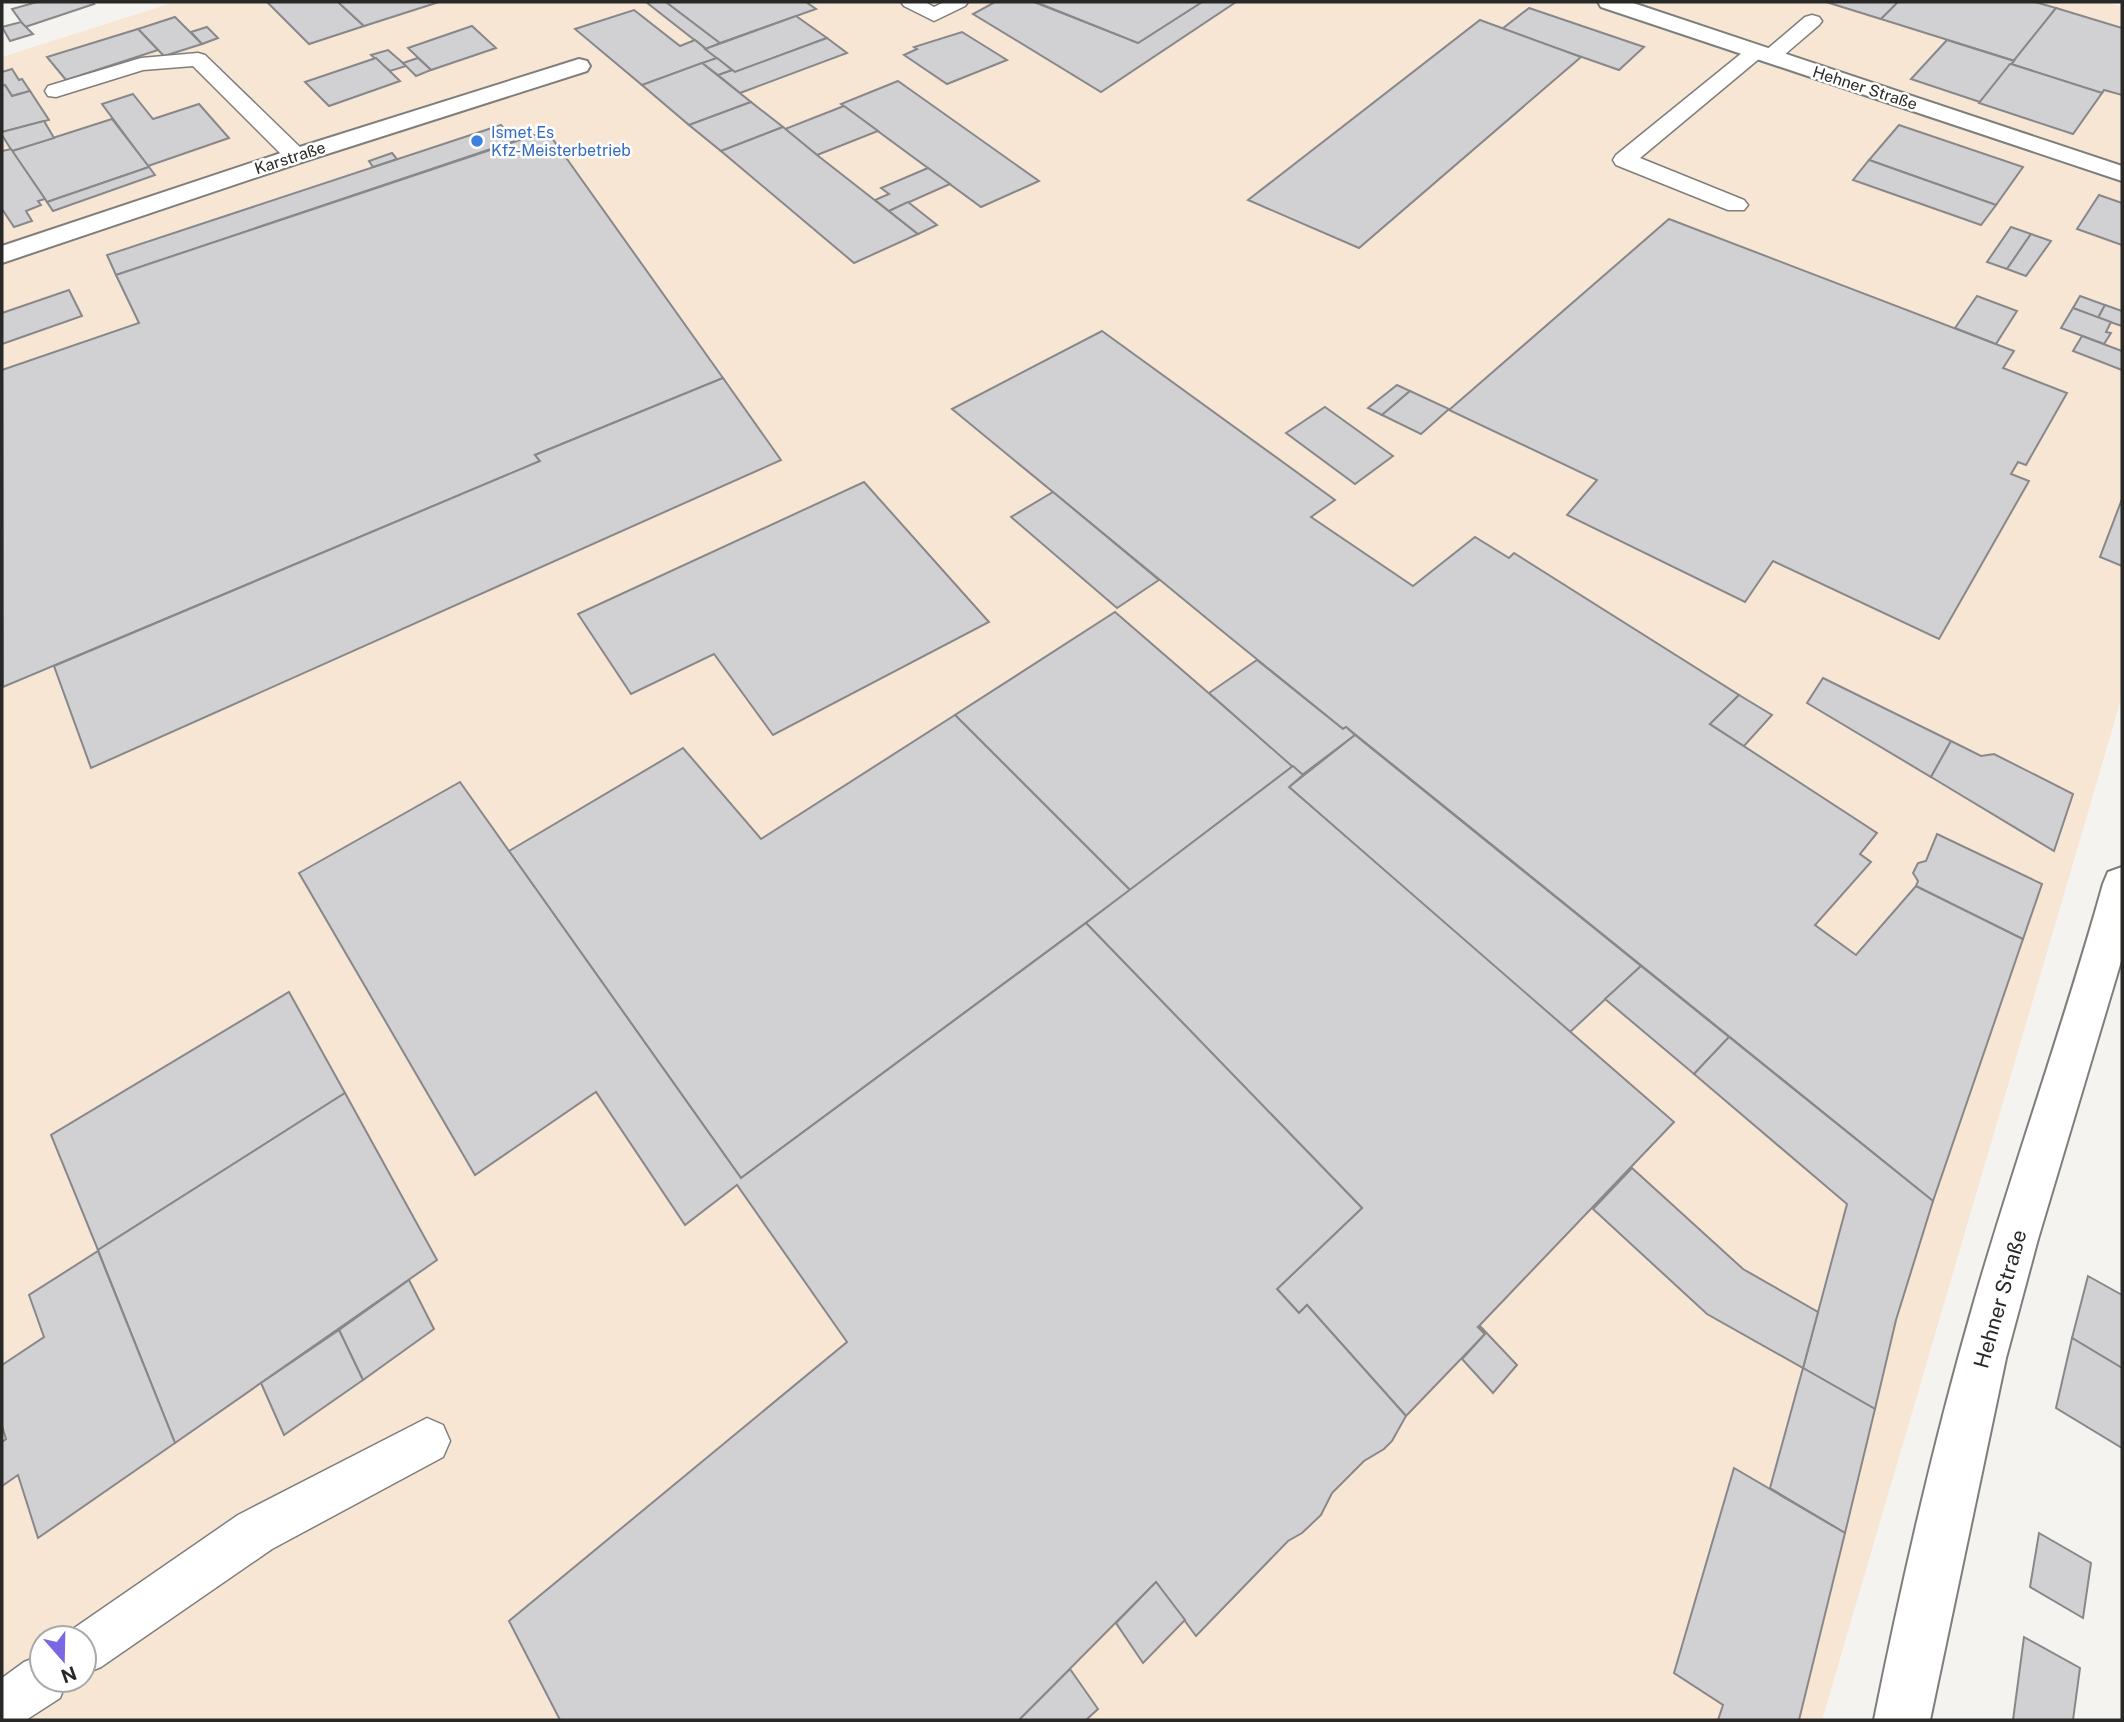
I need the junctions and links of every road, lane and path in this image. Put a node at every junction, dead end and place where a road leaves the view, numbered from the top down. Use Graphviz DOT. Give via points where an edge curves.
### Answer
graph roads {
  1 [pos="911,2"];
  2 [pos="958,2"];
  3 [pos="1609,2"];
  4 [pos="1812,21"];
  5 [pos="1763,55"];
  6 [pos="579,66"];
  7 [pos="56,91"];
  8 [pos="296,156"];
  9 [pos="2122,174"];
  10 [pos="1737,205"];
  11 [pos="2,255"];
  12 [pos="2122,884"];
  13 [pos="427,1441"];
  14 [pos="98,1640"];
  15 [pos="28,1689"];
  16 [pos="2,1707"];
  17 [pos="1902,1720"];
  1 -- 2 [label="lane" via="934,15"];
  3 -- 5 [label="street, Hehner Straße"];
  4 -- 5 [label="lane"];
  5 -- 9 [label="street, Hehner Straße"];
  5 -- 10 [label="lane" via="1624,160"];
  6 -- 8 [label="street, Karstraße"];
  7 -- 8 [label="lane" via="141,64 198,60"];
  8 -- 11 [label="street, Karstraße"];
  12 -- 17 [label="street, Hehner Straße" via="1982,1358"];
  13 -- 14 [label="lane" via="255,1532"];
  15 -- 16 [label="lane"];
}
